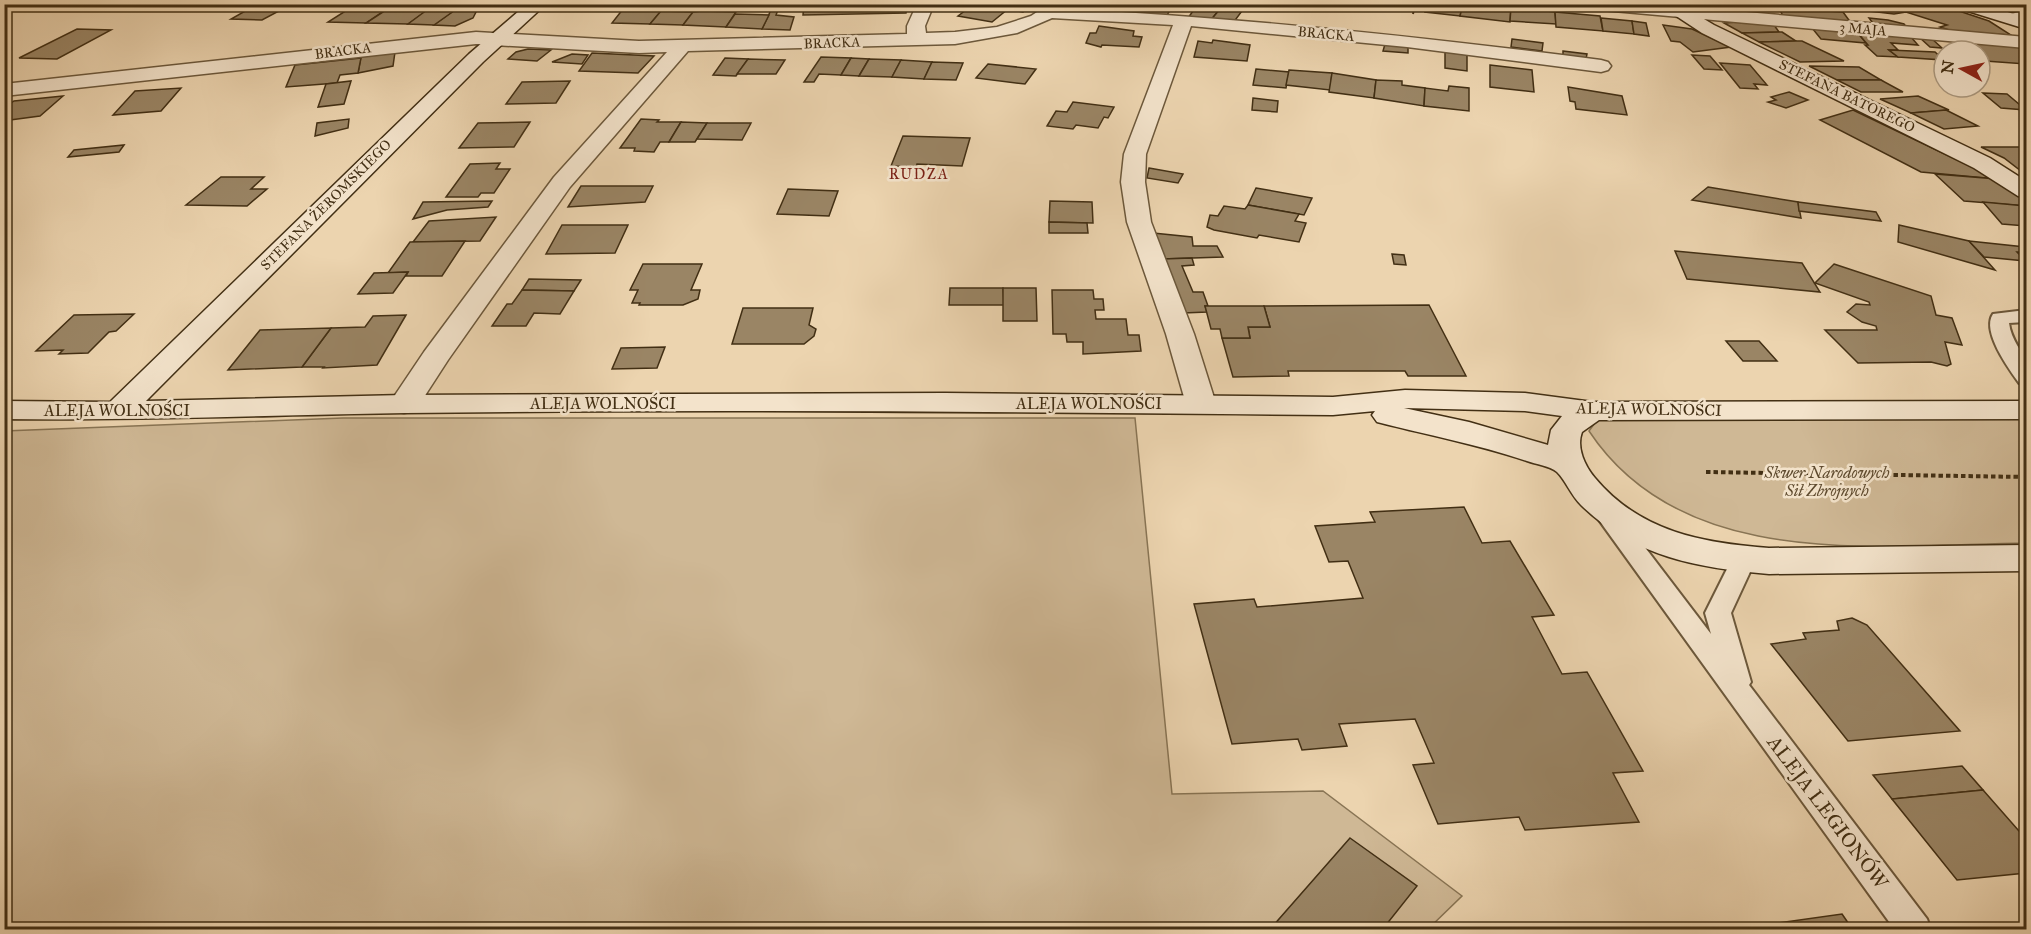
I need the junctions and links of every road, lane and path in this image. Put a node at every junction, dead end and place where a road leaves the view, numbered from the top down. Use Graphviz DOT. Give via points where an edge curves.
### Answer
graph roads {
  1 [pos="538,4"];
  2 [pos="926,4"];
  3 [pos="1591,4"];
  4 [pos="1964,4"];
  5 [pos="1055,9"];
  6 [pos="1672,9"];
  7 [pos="2026,15"];
  8 [pos="2008,18"];
  9 [pos="1184,20"];
  10 [pos="2026,24"];
  11 [pos="499,38"];
  12 [pos="917,40"];
  13 [pos="2026,43"];
  14 [pos="682,46"];
  15 [pos="1601,66"];
  16 [pos="4,90"];
  17 [pos="2026,191"];
  18 [pos="2026,316"];
  19 [pos="2026,379"];
  20 [pos="404,404"];
  21 [pos="1201,404"];
  22 [pos="1333,406"];
  23 [pos="4,410"];
  24 [pos="2026,410"];
  25 [pos="118,411"];
  26 [pos="1593,411"];
  27 [pos="1569,464"];
  28 [pos="1706,472"];
  29 [pos="2026,477"];
  30 [pos="1605,511"];
  31 [pos="2026,558"];
  32 [pos="1744,559"];
  33 [pos="1740,695"];
  34 [pos="1915,930"];
  1 -- 11 [label="street, STEFANA ŻEROMSKIEGO"];
  2 -- 12 [label="street" via="916,26"];
  3 -- 6 [label="street, 3 MAJA"];
  4 -- 8 [label="street"];
  5 -- 9 [label="street, BRACKA"];
  5 -- 12 [label="street, BRACKA" via="999,33"];
  6 -- 13 [label="street, 3 MAJA"];
  6 -- 17 [label="street, STEFANA BATOREGO" via="1982,163"];
  7 -- 8 [label="lane"];
  8 -- 10 [label="street"];
  9 -- 15 [label="street, BRACKA" via="1453,46"];
  9 -- 21 [label="street" via="1135,154 1133,182 1139,222"];
  11 -- 14 [label="street, BRACKA"];
  11 -- 16 [label="street, BRACKA" via="432,41"];
  11 -- 25 [label="street, STEFANA ŻEROMSKIEGO"];
  12 -- 14 [label="street, BRACKA"];
  14 -- 20 [label="street" via="562,182"];
  18 -- 19 [label="lane" via="2000,318 1998,328"];
  20 -- 21 [label="street, ALEJA WOLNOŚCI"];
  20 -- 25 [label="street, ALEJA WOLNOŚCI"];
  21 -- 22 [label="street, ALEJA WOLNOŚCI"];
  22 -- 26 [label="street, ALEJA WOLNOŚCI" via="1416,399 1526,402"];
  22 -- 27 [label="street" via="1438,423"];
  23 -- 25 [label="street, ALEJA WOLNOŚCI"];
  24 -- 26 [label="street, ALEJA WOLNOŚCI"];
  26 -- 27 [label="street" via="1570,423 1564,432"];
  27 -- 30 [label="street, ALEJA LEGIONÓW"];
  28 -- 29 [label="path"];
  30 -- 32 [label="street, ALEJA LEGIONÓW" via="1640,535 1685,550"];
  30 -- 33 [label="lane, ALEJA LEGIONÓW"];
  31 -- 32 [label="street, ALEJA LEGIONÓW" via="1806,562"];
  32 -- 33 [label="lane, ALEJA LEGIONÓW" via="1718,613"];
  33 -- 34 [label="lane, ALEJA LEGIONÓW"];
}
